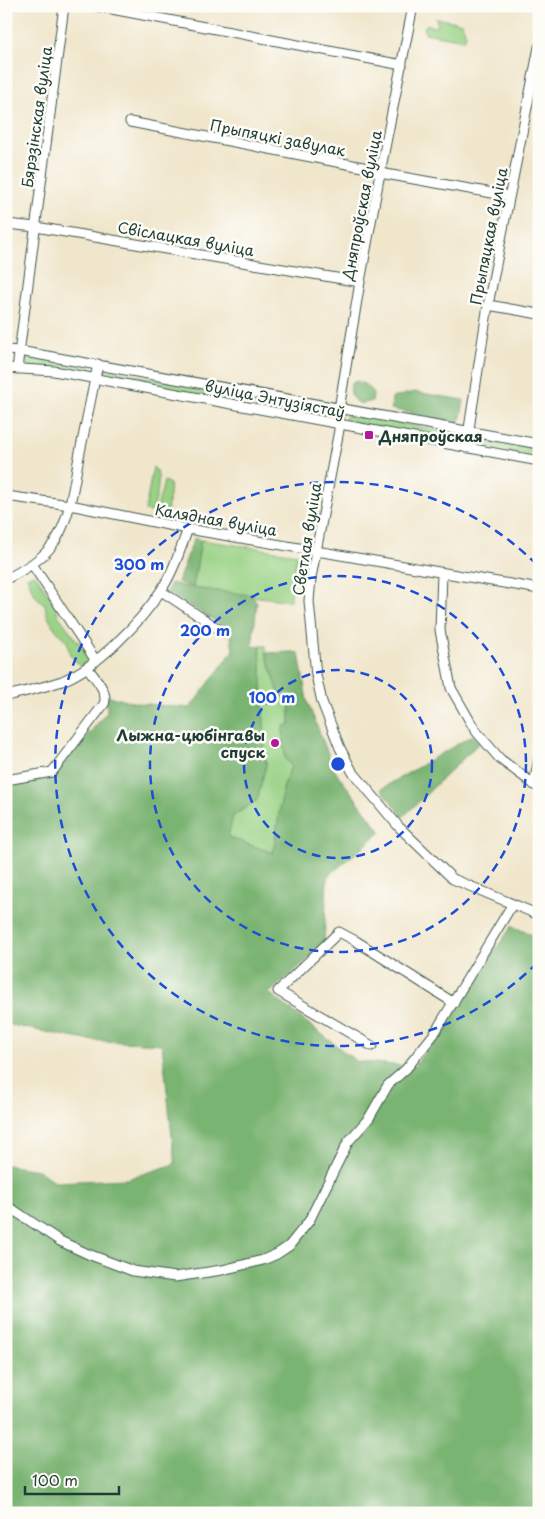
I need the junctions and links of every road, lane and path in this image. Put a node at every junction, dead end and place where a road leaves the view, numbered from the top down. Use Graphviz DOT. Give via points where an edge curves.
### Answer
graph roads {
  1 [pos="64,6"];
  2 [pos="96,6"];
  3 [pos="413,6"];
  4 [pos="539,47"];
  5 [pos="402,65"];
  6 [pos="536,74"];
  7 [pos="130,122"];
  8 [pos="380,173"];
  9 [pos="509,196"];
  10 [pos="6,224"];
  11 [pos="36,227"];
  12 [pos="360,282"];
  13 [pos="488,305"];
  14 [pos="539,314"];
  15 [pos="6,350"];
  16 [pos="19,351"];
  17 [pos="98,364"];
  18 [pos="6,368"];
  19 [pos="17,369"];
  20 [pos="95,380"];
  21 [pos="340,408"];
  22 [pos="339,424"];
  23 [pos="468,431"];
  24 [pos="539,444"];
  25 [pos="466,448"];
  26 [pos="539,461"];
  27 [pos="6,496"];
  28 [pos="70,505"];
  29 [pos="188,529"];
  30 [pos="316,550"];
  31 [pos="32,564"];
  32 [pos="442,573"];
  33 [pos="6,579"];
  34 [pos="539,589"];
  35 [pos="161,591"];
  36 [pos="225,633"];
  37 [pos="96,661"];
  38 [pos="87,667"];
  39 [pos="6,696"];
  40 [pos="539,758"];
  41 [pos="6,780"];
  42 [pos="536,786"];
  43 [pos="512,905"];
  44 [pos="539,915"];
  45 [pos="454,1002"];
  46 [pos="372,1046"];
  47 [pos="6,1205"];
  1 -- 11 [label="street, Бярэзінская вуліца"];
  2 -- 5 [label="street"];
  3 -- 5 [label="street, Дняпроўская вуліца"];
  4 -- 6 [label="street, Прыпяцкая вуліца"];
  5 -- 8 [label="street, Дняпроўская вуліца"];
  6 -- 9 [label="street, Прыпяцкая вуліца"];
  7 -- 8 [label="street, Прыпяцкі завулак" via="368,168"];
  8 -- 9 [label="street, Прыпяцкі завулак"];
  8 -- 12 [label="street, Дняпроўская вуліца"];
  9 -- 13 [label="street, Прыпяцкая вуліца"];
  10 -- 11 [label="street, Свіслацкая вуліца"];
  11 -- 12 [label="street, Свіслацкая вуліца"];
  11 -- 16 [label="street, Бярэзінская вуліца"];
  12 -- 21 [label="street, Дняпроўская вуліца"];
  13 -- 14 [label="street"];
  13 -- 23 [label="street, Прыпяцкая вуліца"];
  15 -- 16 [label="street, вуліца Энтузіястаў"];
  16 -- 17 [label="street, вуліца Энтузіястаў"];
  16 -- 19 [label="street, Бярэзінская вуліца"];
  17 -- 20 [label="street"];
  17 -- 21 [label="street, вуліца Энтузіястаў"];
  18 -- 19 [label="street, вуліца Энтузіястаў"];
  19 -- 20 [label="street, вуліца Энтузіястаў" via="54,371"];
  20 -- 22 [label="street, вуліца Энтузіястаў"];
  20 -- 28 [label="street"];
  21 -- 22 [label="street, Дняпроўская вуліца"];
  21 -- 23 [label="street, вуліца Энтузіястаў"];
  22 -- 25 [label="street, вуліца Энтузіястаў"];
  22 -- 30 [label="street, Светлая вуліца"];
  23 -- 24 [label="street, вуліца Энтузіястаў"];
  23 -- 25 [label="street, Прыпяцкая вуліца"];
  25 -- 26 [label="street, вуліца Энтузіястаў"];
  27 -- 28 [label="street, Калядная вуліца"];
  28 -- 29 [label="street, Калядная вуліца"];
  28 -- 31 [label="street" via="51,547"];
  29 -- 30 [label="street, Калядная вуліца"];
  29 -- 35 [label="street"];
  30 -- 32 [label="street, Калядная вуліца"];
  30 -- 43 [label="street, Светлая вуліца" via="309,601 316,674 322,702 352,771 399,827 453,879"];
  31 -- 33 [label="street"];
  31 -- 37 [label="street"];
  32 -- 34 [label="street, Калядная вуліца"];
  32 -- 42 [label="street" via="440,630 451,688 475,730 500,759"];
  35 -- 36 [label="street"];
  35 -- 37 [label="street" via="146,612"];
  37 -- 38 [label="street"];
  38 -- 39 [label="street" via="62,680"];
  38 -- 41 [label="street" via="105,694 104,704 52,772"];
  40 -- 42 [label="street"];
  43 -- 44 [label="street, Светлая вуліца"];
  43 -- 45 [label="street"];
  45 -- 46 [label="street" via="339,932 278,991"];
  45 -- 47 [label="street" via="434,1034 406,1069 388,1085 369,1118 348,1142 309,1221 289,1246 277,1254 222,1270 175,1277 133,1271 60,1241"];
}
